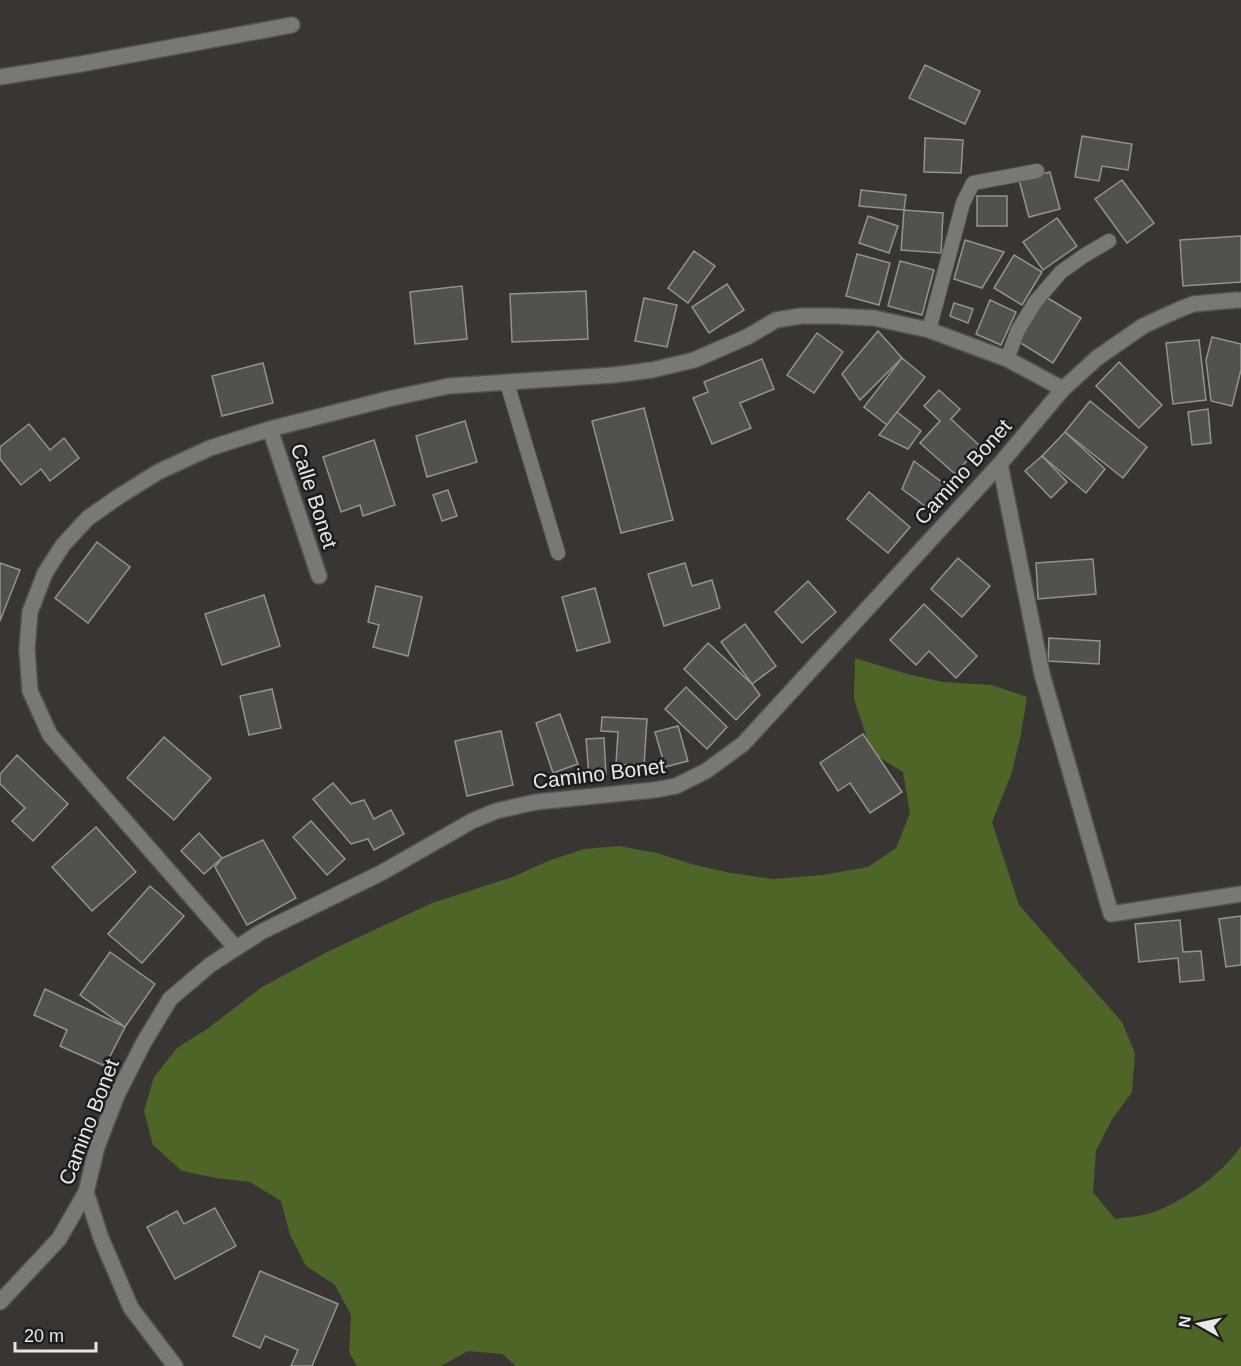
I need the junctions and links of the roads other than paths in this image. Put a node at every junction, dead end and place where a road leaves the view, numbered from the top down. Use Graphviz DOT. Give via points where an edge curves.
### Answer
graph roads {
  1 [pos="292,25"];
  2 [pos="0,77"];
  3 [pos="1037,171"];
  4 [pos="1109,241"];
  5 [pos="1241,300"];
  6 [pos="929,330"];
  7 [pos="1007,358"];
  8 [pos="507,382"];
  9 [pos="1064,389"];
  10 [pos="270,429"];
  11 [pos="1000,464"];
  12 [pos="558,553"];
  13 [pos="319,576"];
  14 [pos="1241,894"];
  15 [pos="235,948"];
  16 [pos="86,1192"];
  17 [pos="0,1302"];
  18 [pos="175,1366"];
  1 -- 2 [label="street"];
  3 -- 6 [label="lane" via="973,183 963,203"];
  4 -- 7 [label="lane" via="1061,272 1036,301"];
  5 -- 9 [label="street, Camino Bonet" via="1193,304 1143,326 1097,358"];
  6 -- 7 [label="street"];
  6 -- 8 [label="street" via="874,318 801,316 776,320 694,360 652,370"];
  7 -- 9 [label="street"];
  8 -- 10 [label="street" via="448,386"];
  8 -- 12 [label="lane"];
  9 -- 11 [label="street, Camino Bonet"];
  10 -- 13 [label="street, Calle Bonet"];
  10 -- 15 [label="street" via="210,448 158,472 88,518 63,545 45,573 30,612 27,649 30,691 51,735"];
  11 -- 14 [label="street" via="1042,674 1111,914"];
  11 -- 15 [label="street, Camino Bonet" via="743,744 706,771 676,786 536,802 472,820 381,873"];
  15 -- 16 [label="street, Camino Bonet" via="170,999 117,1095 97,1147"];
  16 -- 17 [label="street, Camino Bonet" via="59,1239"];
  16 -- 18 [label="street" via="131,1308"];
}
